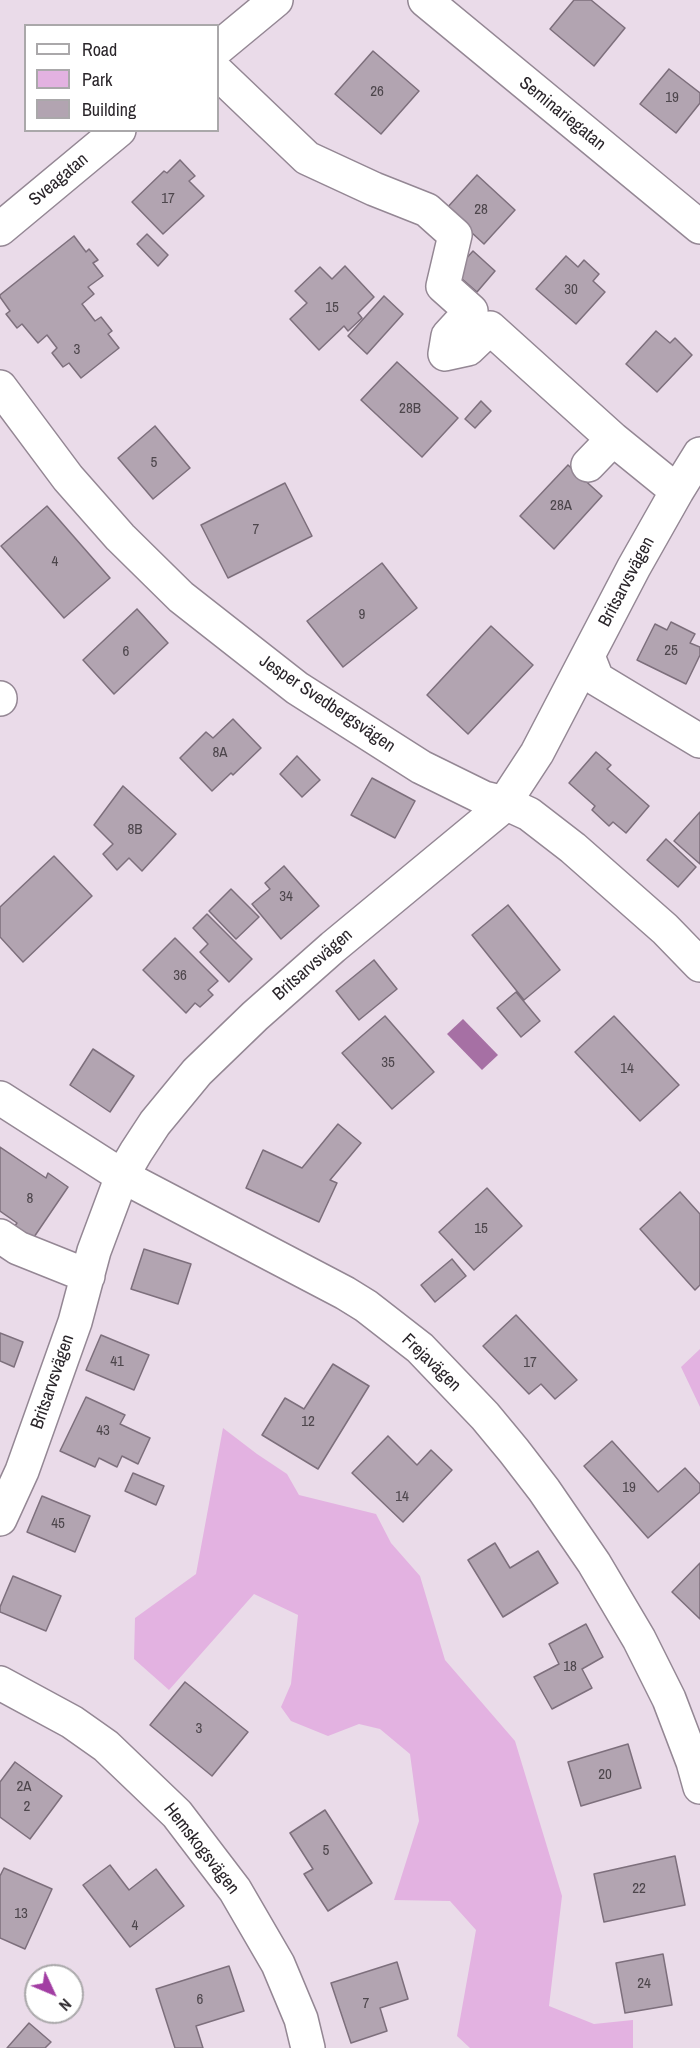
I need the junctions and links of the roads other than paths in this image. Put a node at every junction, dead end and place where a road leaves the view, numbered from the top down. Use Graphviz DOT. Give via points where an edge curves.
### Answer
graph roads {
  1 [pos="276,0"];
  2 [pos="425,0"];
  3 [pos="219,47"];
  4 [pos="219,74"];
  5 [pos="116,132"];
  6 [pos="700,227"];
  7 [pos="0,229"];
  8 [pos="0,387"];
  9 [pos="613,439"];
  10 [pos="700,454"];
  11 [pos="588,465"];
  12 [pos="677,490"];
  13 [pos="588,656"];
  14 [pos="700,741"];
  15 [pos="505,803"];
  16 [pos="700,965"];
  17 [pos="0,1098"];
  18 [pos="122,1176"];
  19 [pos="0,1236"];
  20 [pos="88,1276"];
  21 [pos="0,1520"];
  22 [pos="0,1683"];
  23 [pos="700,1787"];
  24 [pos="308,2048"];
  1 -- 3 [label="street"];
  2 -- 6 [label="street, Seminariegatan"];
  4 -- 9 [label="street" via="307,158 427,210 455,235 443,286 471,311 448,336 445,354 468,349 490,328"];
  5 -- 7 [label="street, Sveagatan"];
  8 -- 15 [label="street, Jesper Svedbergsvägen" via="68,478 181,597 297,688 421,767 484,798"];
  9 -- 11 [label="street"];
  9 -- 12 [label="street"];
  10 -- 12 [label="street, Britsarvsvägen"];
  12 -- 13 [label="street, Britsarvsvägen"];
  13 -- 14 [label="street" via="597,679"];
  13 -- 15 [label="street, Britsarvsvägen" via="537,753"];
  15 -- 16 [label="street, Jesper Svedbergsvägen" via="529,814 573,848"];
  15 -- 18 [label="street, Britsarvsvägen" via="333,946 197,1072 155,1123"];
  17 -- 18 [label="street, Frejavägen"];
  18 -- 20 [label="street, Britsarvsvägen"];
  18 -- 23 [label="street, Frejavägen" via="366,1306 420,1348 485,1416 544,1490 639,1639 669,1699"];
  19 -- 20 [label="street" via="18,1248"];
  20 -- 21 [label="street, Britsarvsvägen" via="22,1472"];
  22 -- 24 [label="street, Hemskogsvägen" via="72,1722 105,1746 177,1814 235,1890 278,1964 301,2019"];
}
